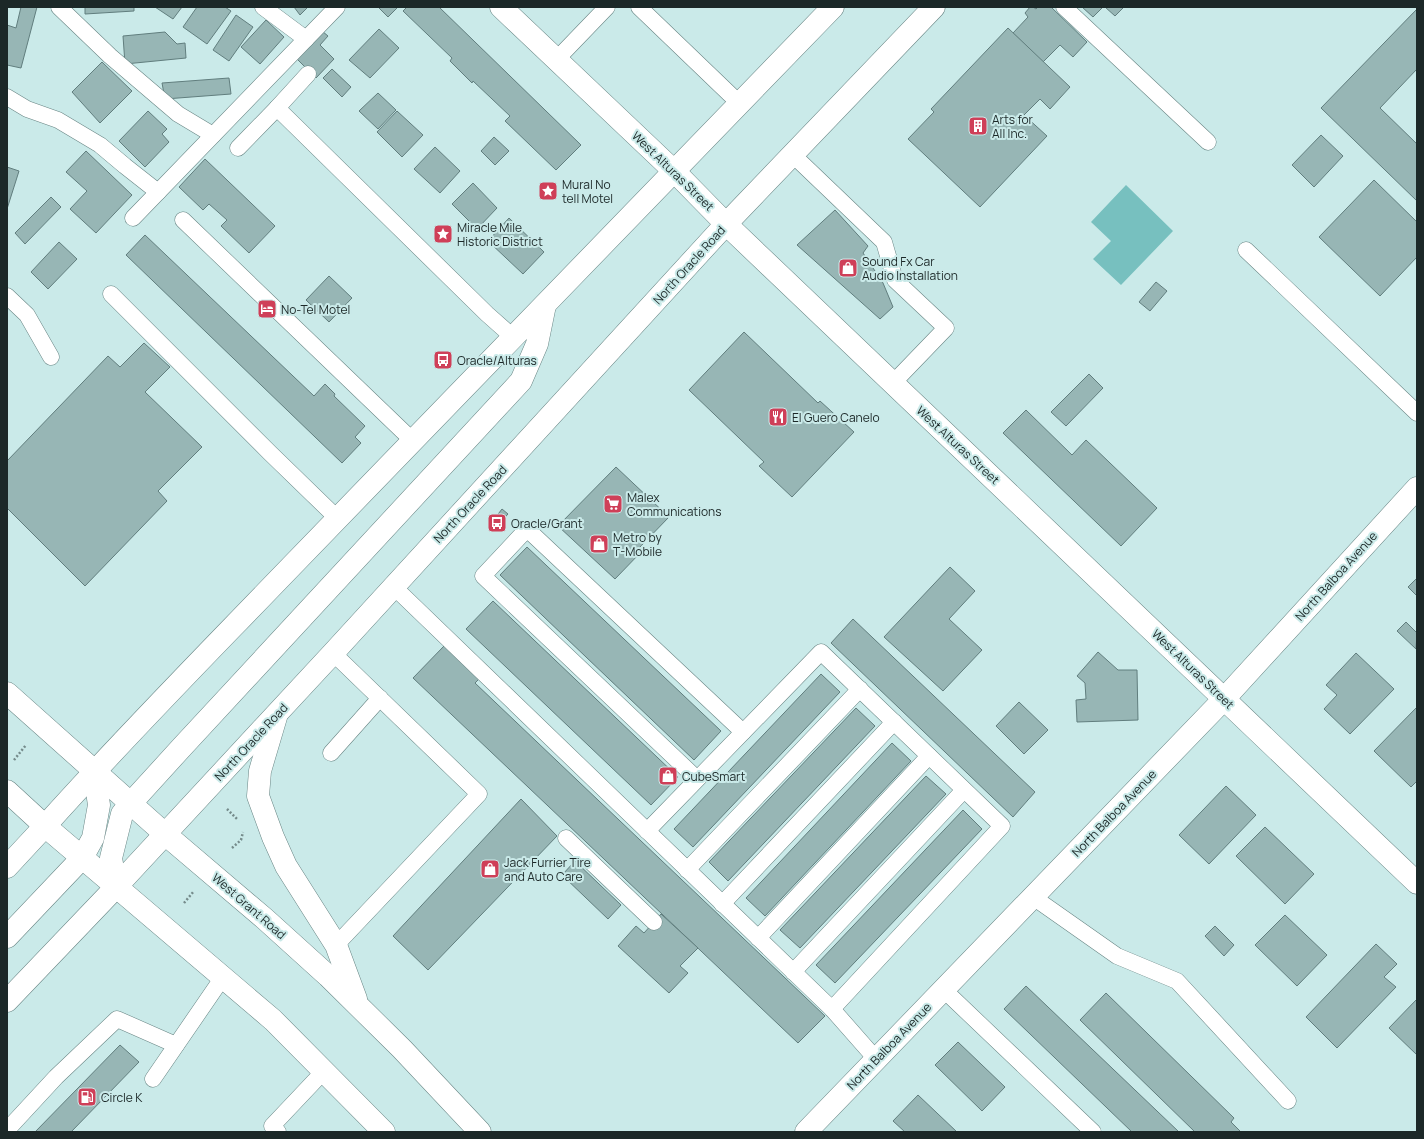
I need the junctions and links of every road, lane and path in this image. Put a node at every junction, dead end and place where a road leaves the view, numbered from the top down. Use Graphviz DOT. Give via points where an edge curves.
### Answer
graph roads {
  1 [pos="59,7"];
  2 [pos="263,7"];
  3 [pos="336,7"];
  4 [pos="501,7"];
  5 [pos="607,7"];
  6 [pos="639,7"];
  7 [pos="833,7"];
  8 [pos="934,7"];
  9 [pos="1064,7"];
  10 [pos="306,39"];
  11 [pos="556,60"];
  12 [pos="308,74"];
  13 [pos="7,97"];
  14 [pos="740,104"];
  15 [pos="277,108"];
  16 [pos="213,135"];
  17 [pos="1208,142"];
  18 [pos="238,148"];
  19 [pos="793,155"];
  20 [pos="675,172"];
  21 [pos="158,192"];
  22 [pos="133,218"];
  23 [pos="183,220"];
  24 [pos="726,224"];
  25 [pos="1246,250"];
  26 [pos="111,294"];
  27 [pos="7,296"];
  28 [pos="545,305"];
  29 [pos="514,338"];
  30 [pos="50,357"];
  31 [pos="892,383"];
  32 [pos="1417,413"];
  33 [pos="413,441"];
  34 [pos="1417,488"];
  35 [pos="337,518"];
  36 [pos="394,587"];
  37 [pos="333,653"];
  38 [pos="860,689"];
  39 [pos="7,693"];
  40 [pos="380,698"];
  41 [pos="1224,699"];
  42 [pos="277,714"];
  43 [pos="894,722"];
  44 [pos="743,732"];
  45 [pos="27,744"];
  46 [pos="331,753"];
  47 [pos="929,756"];
  48 [pos="14,760"];
  49 [pos="94,771"];
  50 [pos="697,779"];
  51 [pos="964,790"];
  52 [pos="7,792"];
  53 [pos="131,803"];
  54 [pos="227,809"];
  55 [pos="45,826"];
  56 [pos="647,831"];
  57 [pos="165,834"];
  58 [pos="566,838"];
  59 [pos="232,848"];
  60 [pos="82,858"];
  61 [pos="7,867"];
  62 [pos="687,870"];
  63 [pos="1417,883"];
  64 [pos="116,887"];
  65 [pos="197,887"];
  66 [pos="1033,897"];
  67 [pos="184,903"];
  68 [pos="722,904"];
  69 [pos="654,922"];
  70 [pos="7,937"];
  71 [pos="758,938"];
  72 [pos="336,945"];
  73 [pos="793,972"];
  74 [pos="223,977"];
  75 [pos="944,989"];
  76 [pos="7,1001"];
  77 [pos="358,1004"];
  78 [pos="832,1009"];
  79 [pos="176,1045"];
  80 [pos="876,1059"];
  81 [pos="324,1071"];
  82 [pos="153,1079"];
  83 [pos="1288,1101"];
  84 [pos="7,1130"];
  85 [pos="278,1132"];
  86 [pos="384,1132"];
  87 [pos="480,1132"];
  88 [pos="806,1132"];
  89 [pos="1093,1132"];
  1 -- 16 [label="lane" via="110,56 178,114"];
  2 -- 10 [label="lane"];
  3 -- 10 [label="lane"];
  4 -- 11 [label="main road, West Alturas Street"];
  5 -- 11 [label="lane"];
  6 -- 14 [label="lane"];
  7 -- 14 [label="main road"];
  8 -- 19 [label="main road, North Oracle Road"];
  9 -- 17 [label="lane"];
  10 -- 16 [label="lane"];
  11 -- 20 [label="main road, West Alturas Street"];
  12 -- 15 [label="lane"];
  13 -- 21 [label="lane" via="27,109 58,120 100,145"];
  14 -- 20 [label="main road"];
  15 -- 18 [label="lane"];
  15 -- 29 [label="lane"];
  16 -- 21 [label="lane"];
  19 -- 24 [label="main road, North Oracle Road"];
  19 -- 31 [label="lane" via="884,242 895,280 946,328"];
  20 -- 24 [label="main road, West Alturas Street"];
  20 -- 28 [label="main road"];
  21 -- 22 [label="lane"];
  23 -- 33 [label="lane"];
  24 -- 31 [label="main road, West Alturas Street"];
  24 -- 36 [label="main road, North Oracle Road"];
  25 -- 32 [label="lane"];
  26 -- 35 [label="lane"];
  27 -- 30 [label="lane" via="27,315"];
  28 -- 29 [label="main road"];
  28 -- 53 [label="main road" via="537,344 521,381"];
  29 -- 33 [label="main road"];
  31 -- 41 [label="main road, West Alturas Street"];
  33 -- 35 [label="main road"];
  34 -- 41 [label="main road, North Balboa Avenue"];
  35 -- 49 [label="main road"];
  36 -- 37 [label="main road, North Oracle Road"];
  36 -- 56 [label="lane"];
  37 -- 40 [label="lane"];
  37 -- 42 [label="main road, North Oracle Road"];
  38 -- 43 [label="lane"];
  38 -- 44 [label="lane" via="821,652"];
  38 -- 62 [label="lane"];
  39 -- 49 [label="main road, West Grant Road"];
  40 -- 46 [label="lane"];
  40 -- 72 [label="lane" via="479,794"];
  41 -- 63 [label="main road, West Alturas Street"];
  41 -- 66 [label="main road, North Balboa Avenue"];
  42 -- 57 [label="main road, North Oracle Road"];
  42 -- 72 [label="main road" via="260,771 258,796 286,866"];
  43 -- 47 [label="lane"];
  43 -- 68 [label="lane"];
  44 -- 50 [label="lane"];
  44 -- 50 [label="lane" via="527,529 483,576"];
  45 -- 48 [label="path"];
  47 -- 51 [label="lane"];
  47 -- 71 [label="lane"];
  49 -- 53 [label="main road, West Grant Road"];
  49 -- 55 [label="main road"];
  49 -- 60 [label="main road" via="98,805 93,838"];
  50 -- 56 [label="lane"];
  51 -- 73 [label="lane"];
  51 -- 78 [label="lane" via="1002,826"];
  52 -- 55 [label="main road"];
  53 -- 57 [label="main road, West Grant Road"];
  53 -- 64 [label="main road" via="122,814 111,858"];
  54 -- 59 [label="path" via="238,819 243,833 241,840"];
  55 -- 60 [label="main road"];
  55 -- 61 [label="main road"];
  56 -- 62 [label="lane"];
  57 -- 64 [label="main road, North Oracle Road"];
  57 -- 77 [label="main road, West Grant Road" via="271,924"];
  58 -- 69 [label="lane"];
  60 -- 64 [label="main road"];
  60 -- 70 [label="main road"];
  62 -- 68 [label="lane"];
  64 -- 74 [label="main road"];
  64 -- 76 [label="main road, North Oracle Road"];
  65 -- 67 [label="path"];
  66 -- 75 [label="main road, North Balboa Avenue"];
  66 -- 83 [label="lane" via="1117,956 1177,981"];
  68 -- 71 [label="lane"];
  71 -- 73 [label="lane"];
  72 -- 77 [label="main road"];
  73 -- 78 [label="lane"];
  74 -- 79 [label="lane"];
  74 -- 81 [label="main road" via="273,1020"];
  75 -- 80 [label="main road, North Balboa Avenue"];
  75 -- 89 [label="lane"];
  77 -- 87 [label="main road, West Grant Road"];
  78 -- 80 [label="lane"];
  79 -- 82 [label="lane"];
  79 -- 84 [label="lane" via="117,1019"];
  80 -- 88 [label="main road, North Balboa Avenue"];
  81 -- 85 [label="lane" via="272,1126"];
  81 -- 86 [label="main road"];
}
